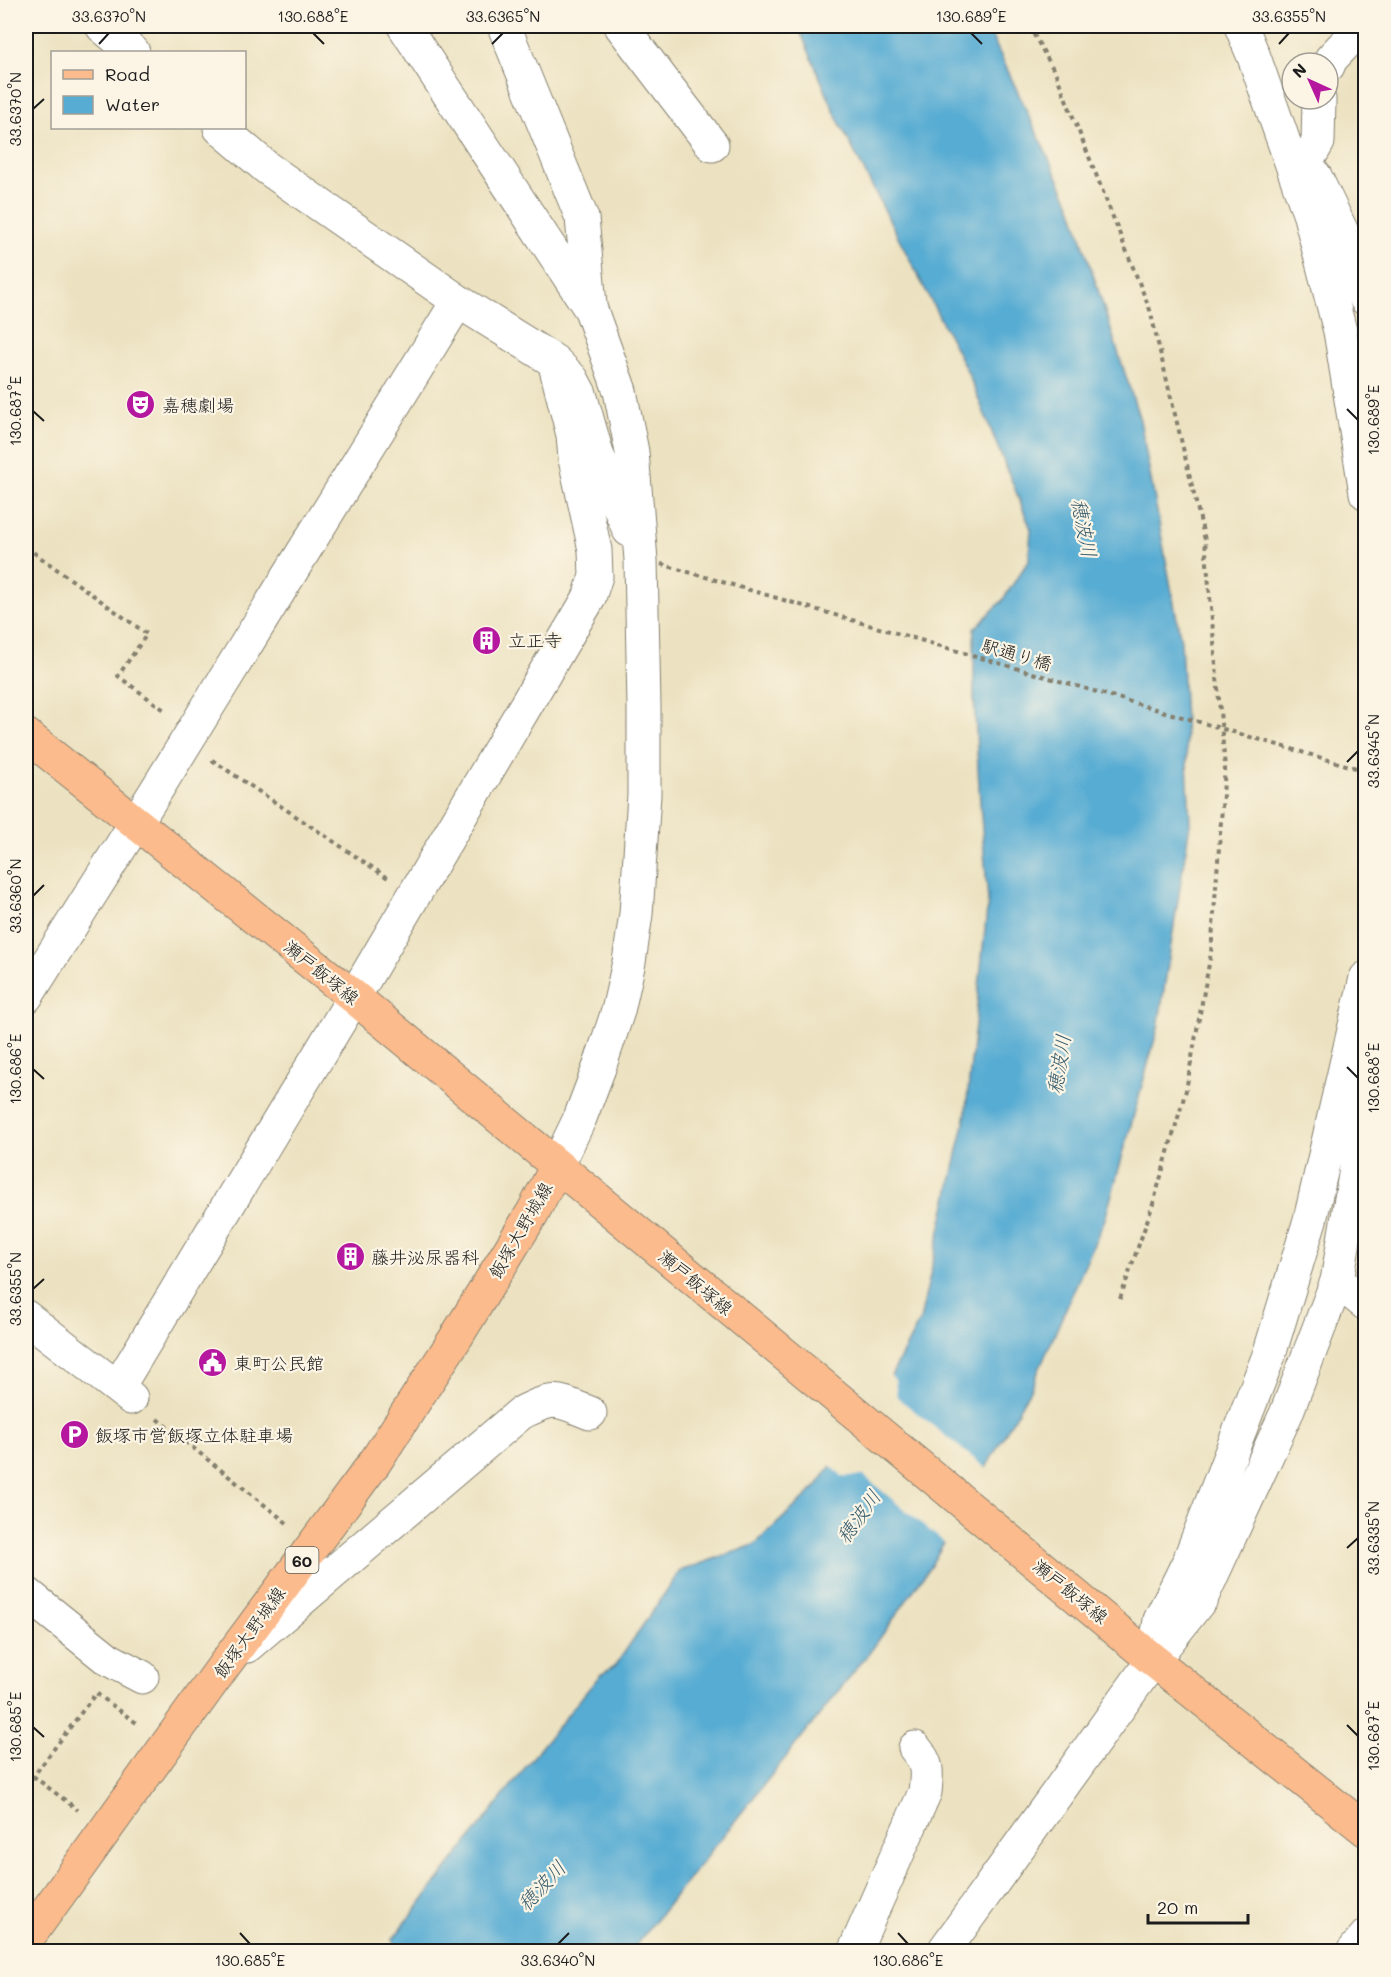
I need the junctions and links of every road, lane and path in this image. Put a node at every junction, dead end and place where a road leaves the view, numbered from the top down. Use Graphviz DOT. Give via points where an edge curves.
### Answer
graph roads {
  1 [pos="102,26"];
  2 [pos="404,26"];
  3 [pos="504,26"];
  4 [pos="621,26"];
  5 [pos="1029,26"];
  6 [pos="1241,26"];
  7 [pos="1362,26"];
  8 [pos="132,51"];
  9 [pos="1339,51"];
  10 [pos="1254,57"];
  11 [pos="1319,111"];
  12 [pos="221,129"];
  13 [pos="712,145"];
  14 [pos="1307,161"];
  15 [pos="1365,299"];
  16 [pos="458,301"];
  17 [pos="591,310"];
  18 [pos="554,361"];
  19 [pos="1365,493"];
  20 [pos="26,547"];
  21 [pos="651,562"];
  22 [pos="26,735"];
  23 [pos="188,736"];
  24 [pos="1364,770"];
  25 [pos="136,823"];
  26 [pos="413,895"];
  27 [pos="1365,984"];
  28 [pos="26,997"];
  29 [pos="354,997"];
  30 [pos="1365,1024"];
  31 [pos="1365,1089"];
  32 [pos="567,1175"];
  33 [pos="1365,1236"];
  34 [pos="1337,1281"];
  35 [pos="1120,1299"];
  36 [pos="1365,1304"];
  37 [pos="26,1317"];
  38 [pos="124,1393"];
  39 [pos="590,1413"];
  40 [pos="290,1526"];
  41 [pos="26,1593"];
  42 [pos="1153,1660"];
  43 [pos="225,1664"];
  44 [pos="142,1677"];
  45 [pos="96,1693"];
  46 [pos="105,1699"];
  47 [pos="139,1725"];
  48 [pos="915,1748"];
  49 [pos="33,1776"];
  50 [pos="26,1786"];
  51 [pos="78,1809"];
  52 [pos="1365,1830"];
  53 [pos="1365,1936"];
  54 [pos="26,1940"];
  55 [pos="854,1952"];
  56 [pos="943,1952"];
  57 [pos="1353,1952"];
  1 -- 8 [label="street"];
  2 -- 17 [label="street"];
  3 -- 17 [label="street" via="582,218"];
  4 -- 13 [label="street"];
  5 -- 35 [label="path" via="1056,74 1150,310 1205,540 1225,768 1211,953 1186,1089 1154,1204"];
  6 -- 10 [label="street"];
  7 -- 9 [label="street"];
  10 -- 14 [label="street"];
  10 -- 19 [label="street" via="1310,216 1340,332"];
  11 -- 14 [label="street" via="1318,142"];
  12 -- 16 [label="street" via="267,168"];
  14 -- 15 [label="street" via="1343,234"];
  16 -- 18 [label="street"];
  16 -- 23 [label="street"];
  17 -- 21 [label="street" via="620,391"];
  18 -- 21 [label="street" via="580,394 597,454"];
  18 -- 26 [label="street" via="573,435 595,550 596,576 589,598"];
  20 -- 23 [label="path" via="147,634 118,676"];
  21 -- 24 [label="path, 駅通り橋, bridge"];
  21 -- 32 [label="street" via="636,914 618,1011 580,1118"];
  22 -- 25 [label="main road, 瀬戸飯塚線"];
  23 -- 25 [label="street"];
  23 -- 26 [label="path"];
  25 -- 28 [label="street"];
  25 -- 29 [label="main road, 瀬戸飯塚線"];
  26 -- 29 [label="street"];
  27 -- 30 [label="street"];
  27 -- 42 [label="street" via="1310,1220 1269,1355 1189,1561 1160,1620"];
  29 -- 32 [label="main road, 瀬戸飯塚線"];
  29 -- 38 [label="street"];
  31 -- 34 [label="street"];
  32 -- 42 [label="main road, 瀬戸飯塚線"];
  32 -- 43 [label="main road, 飯塚大野城線 / 60" via="533,1212 375,1462"];
  33 -- 34 [label="street"];
  34 -- 36 [label="street"];
  34 -- 42 [label="street" via="1286,1414 1201,1599"];
  37 -- 38 [label="street"];
  38 -- 40 [label="path"];
  39 -- 43 [label="street" via="557,1400 542,1402 521,1413"];
  41 -- 44 [label="street" via="108,1659"];
  42 -- 52 [label="main road, 瀬戸飯塚線"];
  42 -- 56 [label="street"];
  43 -- 54 [label="main road, 飯塚大野城線 / 60"];
  45 -- 49 [label="path"];
  46 -- 47 [label="path"];
  48 -- 55 [label="street" via="927,1770 925,1792"];
  49 -- 50 [label="path"];
  49 -- 51 [label="path"];
  53 -- 57 [label="street"];
}
